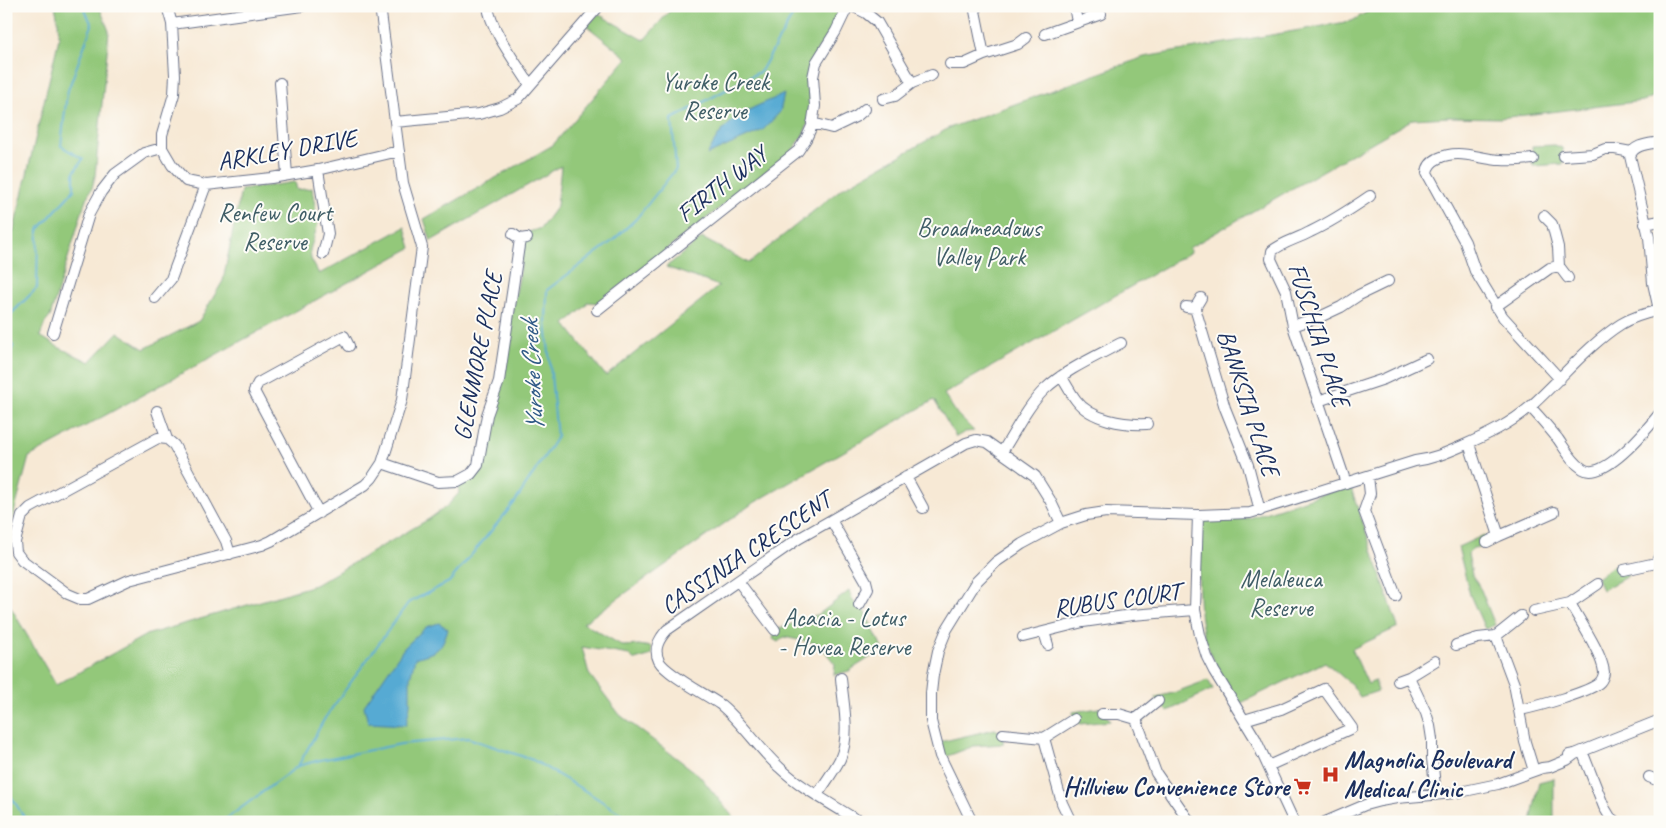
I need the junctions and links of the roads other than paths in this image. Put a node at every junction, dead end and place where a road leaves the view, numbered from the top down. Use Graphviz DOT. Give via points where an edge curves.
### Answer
graph roads {
  1 [pos="167,6"];
  2 [pos="302,6"];
  3 [pos="380,6"];
  4 [pos="488,6"];
  5 [pos="599,6"];
  6 [pos="850,6"];
  7 [pos="974,6"];
  8 [pos="1074,6"];
  9 [pos="276,8"];
  10 [pos="1101,14"];
  11 [pos="1077,22"];
  12 [pos="172,24"];
  13 [pos="1045,34"];
  14 [pos="1026,38"];
  15 [pos="984,54"];
  16 [pos="950,64"];
  17 [pos="932,75"];
  18 [pos="280,83"];
  19 [pos="912,83"];
  20 [pos="530,85"];
  21 [pos="883,99"];
  22 [pos="865,109"];
  23 [pos="395,122"];
  24 [pos="812,122"];
  25 [pos="1660,142"];
  26 [pos="162,148"];
  27 [pos="399,151"];
  28 [pos="1631,152"];
  29 [pos="1563,156"];
  30 [pos="1532,159"];
  31 [pos="318,170"];
  32 [pos="287,175"];
  33 [pos="206,185"];
  34 [pos="1370,196"];
  35 [pos="1544,216"];
  36 [pos="1660,221"];
  37 [pos="1645,224"];
  38 [pos="520,237"];
  39 [pos="324,254"];
  40 [pos="1559,266"];
  41 [pos="1568,278"];
  42 [pos="1388,281"];
  43 [pos="155,298"];
  44 [pos="1201,298"];
  45 [pos="1496,307"];
  46 [pos="596,310"];
  47 [pos="1659,310"];
  48 [pos="1293,326"];
  49 [pos="53,333"];
  50 [pos="346,338"];
  51 [pos="1121,343"];
  52 [pos="1427,359"];
  53 [pos="1061,376"];
  54 [pos="1560,379"];
  55 [pos="1318,401"];
  56 [pos="1530,407"];
  57 [pos="157,411"];
  58 [pos="1660,413"];
  59 [pos="1148,424"];
  60 [pos="167,439"];
  61 [pos="1467,444"];
  62 [pos="1002,452"];
  63 [pos="382,463"];
  64 [pos="906,476"];
  65 [pos="1368,476"];
  66 [pos="1346,484"];
  67 [pos="923,508"];
  68 [pos="1260,511"];
  69 [pos="1554,512"];
  70 [pos="319,513"];
  71 [pos="1198,515"];
  72 [pos="831,520"];
  73 [pos="1061,523"];
  74 [pos="1500,536"];
  75 [pos="1487,542"];
  76 [pos="230,554"];
  77 [pos="1659,564"];
  78 [pos="1624,570"];
  79 [pos="738,580"];
  80 [pos="1598,584"];
  81 [pos="1396,596"];
  82 [pos="1570,602"];
  83 [pos="859,605"];
  84 [pos="1195,610"];
  85 [pos="1534,611"];
  86 [pos="1521,616"];
  87 [pos="775,630"];
  88 [pos="1044,632"];
  89 [pos="1496,636"];
  90 [pos="1022,637"];
  91 [pos="1048,645"];
  92 [pos="1456,645"];
  93 [pos="1435,661"];
  94 [pos="1409,677"];
  95 [pos="841,678"];
  96 [pos="1398,681"];
  97 [pos="1158,701"];
  98 [pos="1520,710"];
  99 [pos="1102,714"];
  100 [pos="1074,719"];
  101 [pos="1136,719"];
  102 [pos="1244,720"];
  103 [pos="1660,720"];
  104 [pos="1002,734"];
  105 [pos="1044,738"];
  106 [pos="1578,753"];
  107 [pos="1268,766"];
  108 [pos="1538,770"];
  109 [pos="1649,777"];
  110 [pos="1660,780"];
  111 [pos="817,795"];
  112 [pos="1436,795"];
  113 [pos="866,822"];
  114 [pos="972,822"];
  115 [pos="1071,822"];
  116 [pos="1190,822"];
  117 [pos="1294,822"];
  118 [pos="1325,822"];
  119 [pos="1616,822"];
  1 -- 12 [label="street"];
  2 -- 9 [label="street"];
  3 -- 23 [label="street"];
  4 -- 20 [label="street" via="495,29"];
  5 -- 20 [label="street"];
  6 -- 19 [label="street" via="877,22"];
  6 -- 24 [label="street, FIRTH WAY" via="816,63"];
  7 -- 15 [label="street"];
  8 -- 11 [label="street"];
  9 -- 12 [label="street"];
  10 -- 11 [label="street"];
  11 -- 13 [label="street"];
  12 -- 26 [label="street" via="174,94 162,135"];
  14 -- 15 [label="street" via="1018,44"];
  15 -- 16 [label="street" via="964,64"];
  17 -- 19 [label="street"];
  18 -- 32 [label="street"];
  19 -- 21 [label="street" via="895,96"];
  20 -- 23 [label="street" via="518,99 479,114"];
  22 -- 24 [label="street" via="832,128"];
  23 -- 27 [label="street"];
  24 -- 46 [label="street, FIRTH WAY" via="798,151"];
  25 -- 28 [label="street" via="1636,147"];
  26 -- 33 [label="street, ARKLEY DRIVE" via="186,181"];
  26 -- 49 [label="street" via="144,153 115,174 101,192 89,214"];
  27 -- 31 [label="street, ARKLEY DRIVE"];
  27 -- 63 [label="street" via="403,183 422,247 402,400"];
  28 -- 29 [label="street" via="1605,149 1593,154"];
  28 -- 37 [label="street" via="1630,162"];
  30 -- 45 [label="street" via="1501,160 1458,154 1432,161 1428,167 1428,175"];
  31 -- 32 [label="street, ARKLEY DRIVE"];
  31 -- 39 [label="street" via="328,234"];
  32 -- 33 [label="street, ARKLEY DRIVE"];
  33 -- 43 [label="street" via="171,279"];
  34 -- 48 [label="street, FUSCHIA PLACE" via="1341,216 1272,251 1271,258 1286,291"];
  35 -- 40 [label="street" via="1552,224"];
  36 -- 37 [label="street"];
  37 -- 47 [label="street"];
  38 -- 63 [label="street, GLENMORE PLACE" via="499,381 487,415 478,465 471,474 458,481 444,483"];
  40 -- 41 [label="street"];
  40 -- 45 [label="street" via="1550,268"];
  42 -- 48 [label="street" via="1341,307"];
  44 -- 68 [label="street, BANKSIA PLACE" via="1190,308 1248,465"];
  45 -- 54 [label="street"];
  47 -- 54 [label="street" via="1620,325"];
  48 -- 55 [label="street, FUSCHIA PLACE"];
  50 -- 70 [label="street" via="258,383 254,391"];
  51 -- 53 [label="street"];
  52 -- 55 [label="street" via="1384,380"];
  53 -- 59 [label="street" via="1076,400 1093,414 1114,421"];
  53 -- 62 [label="street" via="1033,404"];
  54 -- 56 [label="street"];
  55 -- 66 [label="street, FUSCHIA PLACE"];
  56 -- 58 [label="street" via="1577,464 1584,470 1595,472 1636,442"];
  56 -- 61 [label="street" via="1510,422"];
  57 -- 60 [label="street"];
  60 -- 76 [label="street" via="174,445"];
  60 -- 76 [label="street" via="158,438 30,508 22,516 14,542 16,552 68,594 80,599 88,599 129,580"];
  61 -- 65 [label="street" via="1443,449"];
  61 -- 74 [label="street"];
  62 -- 64 [label="street, CASSINIA CRESCENT" via="987,442 976,440"];
  62 -- 73 [label="street, CASSINIA CRESCENT" via="1035,476"];
  63 -- 70 [label="street" via="365,485"];
  64 -- 67 [label="street"];
  64 -- 72 [label="street, CASSINIA CRESCENT"];
  65 -- 66 [label="street"];
  65 -- 81 [label="street" via="1370,494 1364,511"];
  66 -- 68 [label="street"];
  68 -- 71 [label="street"];
  69 -- 74 [label="street"];
  70 -- 76 [label="street" via="271,541"];
  71 -- 73 [label="street" via="1106,512"];
  71 -- 84 [label="street"];
  72 -- 79 [label="street, CASSINIA CRESCENT"];
  72 -- 83 [label="street" via="866,581 868,589"];
  73 -- 114 [label="street" via="1022,544 976,582 947,629 938,652 931,694 934,738"];
  74 -- 75 [label="street"];
  77 -- 78 [label="street"];
  79 -- 87 [label="street"];
  79 -- 111 [label="street, CASSINIA CRESCENT" via="667,630 658,640 659,662 723,707 779,768"];
  80 -- 82 [label="street"];
  82 -- 85 [label="street"];
  82 -- 98 [label="street" via="1601,662 1604,673 1601,681 1546,704"];
  84 -- 88 [label="street, RUBUS COURT" via="1083,622"];
  84 -- 102 [label="street" via="1207,657"];
  86 -- 89 [label="street"];
  88 -- 90 [label="street, RUBUS COURT"];
  88 -- 91 [label="street, RUBUS COURT"];
  89 -- 92 [label="street"];
  89 -- 98 [label="street"];
  93 -- 94 [label="street"];
  94 -- 96 [label="street"];
  94 -- 112 [label="street" via="1430,726"];
  95 -- 111 [label="street" via="844,746 840,759"];
  97 -- 101 [label="street"];
  98 -- 108 [label="street" via="1525,742"];
  99 -- 101 [label="street"];
  100 -- 105 [label="street"];
  101 -- 116 [label="street" via="1156,773"];
  102 -- 107 [label="street"];
  102 -- 107 [label="street" via="1281,709 1324,689 1352,728"];
  103 -- 106 [label="street"];
  104 -- 105 [label="street"];
  105 -- 115 [label="street" via="1062,803"];
  106 -- 108 [label="street" via="1566,755"];
  106 -- 119 [label="street" via="1604,807"];
  107 -- 117 [label="street"];
  108 -- 112 [label="street" via="1475,790"];
  109 -- 110 [label="street"];
  111 -- 113 [label="street, CASSINIA CRESCENT" via="855,819"];
  112 -- 118 [label="street" via="1380,801"];
}
